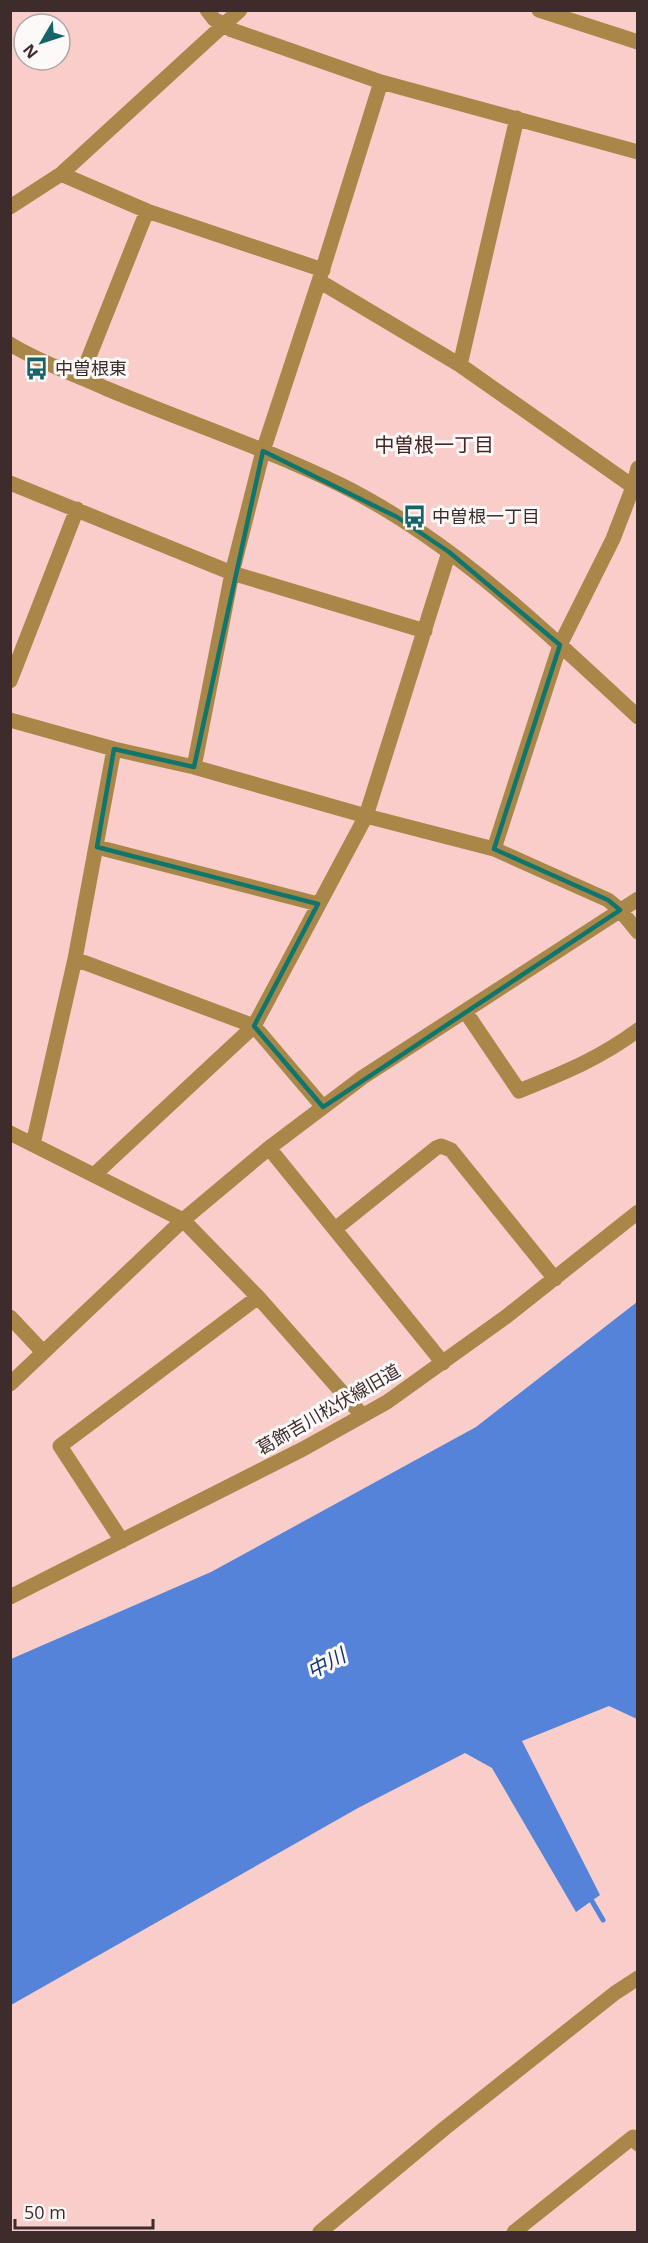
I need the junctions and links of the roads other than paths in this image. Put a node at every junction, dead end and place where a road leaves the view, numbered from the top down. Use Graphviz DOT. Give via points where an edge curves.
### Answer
graph roads {
  1 [pos="207,10"];
  2 [pos="240,10"];
  3 [pos="539,10"];
  4 [pos="224,26"];
  5 [pos="638,42"];
  6 [pos="381,82"];
  7 [pos="517,118"];
  8 [pos="638,152"];
  9 [pos="61,174"];
  10 [pos="10,207"];
  11 [pos="147,211"];
  12 [pos="321,275"];
  13 [pos="12,347"];
  14 [pos="460,365"];
  15 [pos="81,377"];
  16 [pos="262,451"];
  17 [pos="638,468"];
  18 [pos="10,483"];
  19 [pos="635,488"];
  20 [pos="77,509"];
  21 [pos="449,552"];
  22 [pos="232,573"];
  23 [pos="425,631"];
  24 [pos="560,645"];
  25 [pos="10,681"];
  26 [pos="638,717"];
  27 [pos="10,720"];
  28 [pos="114,748"];
  29 [pos="194,767"];
  30 [pos="366,816"];
  31 [pos="97,847"];
  32 [pos="494,849"];
  33 [pos="638,899"];
  34 [pos="318,903"];
  35 [pos="620,910"];
  36 [pos="638,932"];
  37 [pos="75,959"];
  38 [pos="465,1011"];
  39 [pos="254,1026"];
  40 [pos="638,1030"];
  41 [pos="323,1107"];
  42 [pos="10,1133"];
  43 [pos="33,1144"];
  44 [pos="269,1148"];
  45 [pos="95,1174"];
  46 [pos="638,1212"];
  47 [pos="183,1220"];
  48 [pos="335,1229"];
  49 [pos="555,1279"];
  50 [pos="258,1297"];
  51 [pos="10,1317"];
  52 [pos="43,1352"];
  53 [pos="443,1363"];
  54 [pos="10,1384"];
  55 [pos="362,1415"];
  56 [pos="122,1541"];
  57 [pos="10,1597"];
  58 [pos="638,1978"];
  59 [pos="638,2144"];
  60 [pos="320,2232"];
  61 [pos="514,2232"];
  1 -- 4 [label="street"];
  2 -- 4 [label="street"];
  3 -- 5 [label="street"];
  4 -- 6 [label="street"];
  4 -- 9 [label="street"];
  6 -- 7 [label="street"];
  6 -- 12 [label="street"];
  7 -- 8 [label="street"];
  7 -- 14 [label="street"];
  9 -- 10 [label="street"];
  9 -- 11 [label="street"];
  11 -- 12 [label="street"];
  11 -- 15 [label="street"];
  12 -- 14 [label="street"];
  12 -- 16 [label="street"];
  13 -- 15 [label="street"];
  14 -- 19 [label="street"];
  15 -- 16 [label="street"];
  16 -- 21 [label="street" via="341,485"];
  16 -- 22 [label="street"];
  17 -- 19 [label="street"];
  18 -- 20 [label="street"];
  19 -- 24 [label="street"];
  20 -- 22 [label="street"];
  20 -- 25 [label="street"];
  21 -- 23 [label="street"];
  21 -- 24 [label="street"];
  22 -- 23 [label="street"];
  22 -- 29 [label="street"];
  23 -- 30 [label="street"];
  24 -- 26 [label="street"];
  24 -- 32 [label="street"];
  27 -- 28 [label="street"];
  28 -- 29 [label="street"];
  28 -- 31 [label="street"];
  29 -- 30 [label="street"];
  30 -- 32 [label="street"];
  30 -- 34 [label="street"];
  31 -- 34 [label="street"];
  31 -- 37 [label="street"];
  32 -- 35 [label="street" via="608,900"];
  33 -- 35 [label="street"];
  34 -- 39 [label="street"];
  35 -- 36 [label="street"];
  35 -- 38 [label="street"];
  37 -- 39 [label="street"];
  37 -- 43 [label="street"];
  38 -- 40 [label="street" via="519,1091 586,1063"];
  38 -- 41 [label="street"];
  39 -- 41 [label="street"];
  39 -- 45 [label="street"];
  41 -- 44 [label="street"];
  42 -- 43 [label="street"];
  43 -- 45 [label="street"];
  44 -- 47 [label="street"];
  44 -- 48 [label="street"];
  45 -- 47 [label="street"];
  46 -- 49 [label="street, 葛飾吉川松伏線旧道"];
  47 -- 50 [label="street"];
  47 -- 52 [label="street"];
  48 -- 49 [label="street" via="441,1146 451,1150"];
  48 -- 53 [label="street"];
  49 -- 53 [label="street, 葛飾吉川松伏線旧道"];
  50 -- 55 [label="street"];
  50 -- 56 [label="street" via="60,1446"];
  51 -- 52 [label="street"];
  52 -- 54 [label="street"];
  53 -- 55 [label="street, 葛飾吉川松伏線旧道"];
  55 -- 56 [label="street, 葛飾吉川松伏線旧道"];
  56 -- 57 [label="street, 葛飾吉川松伏線旧道"];
  58 -- 60 [label="street" via="445,2128"];
  59 -- 61 [label="street" via="633,2138"];
}
